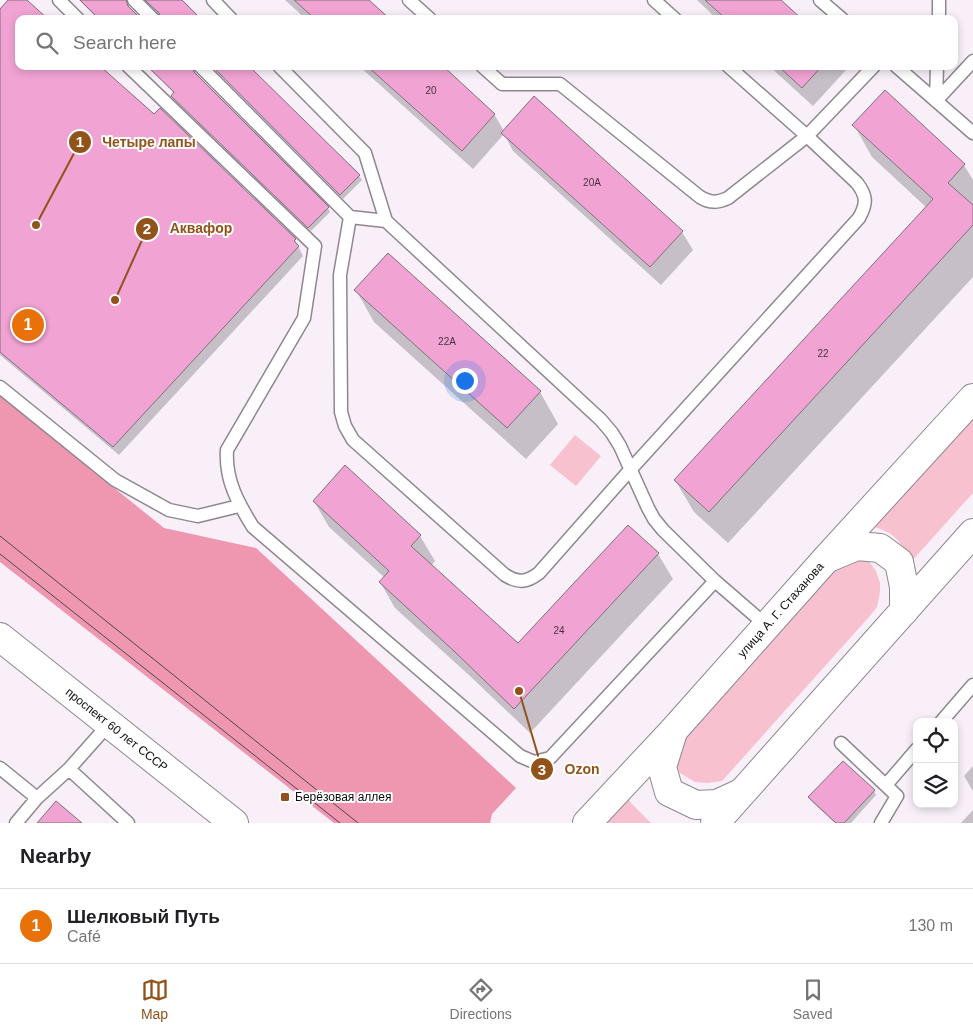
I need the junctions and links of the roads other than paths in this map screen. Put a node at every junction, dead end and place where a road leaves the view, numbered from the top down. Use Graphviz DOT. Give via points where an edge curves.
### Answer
graph roads {
  1 [pos="59,0"];
  2 [pos="134,0"];
  3 [pos="213,0"];
  4 [pos="409,0"];
  5 [pos="654,0"];
  6 [pos="820,0"];
  7 [pos="939,0"];
  8 [pos="74,15"];
  9 [pos="149,15"];
  10 [pos="227,15"];
  11 [pos="426,15"];
  12 [pos="671,15"];
  13 [pos="837,15"];
  14 [pos="939,15"];
  15 [pos="973,61"];
  16 [pos="132,70"];
  17 [pos="204,70"];
  18 [pos="283,70"];
  19 [pos="486,70"];
  20 [pos="733,70"];
  21 [pos="870,70"];
  22 [pos="901,70"];
  23 [pos="937,70"];
  24 [pos="936,101"];
  25 [pos="973,133"];
  26 [pos="807,136"];
  27 [pos="350,217"];
  28 [pos="386,221"];
  29 [pos="0,387"];
  30 [pos="973,398"];
  31 [pos="630,470"];
  32 [pos="240,506"];
  33 [pos="973,533"];
  34 [pos="826,559"];
  35 [pos="715,581"];
  36 [pos="904,611"];
  37 [pos="767,626"];
  38 [pos="0,637"];
  39 [pos="973,685"];
  40 [pos="944,718"];
  41 [pos="109,724"];
  42 [pos="673,731"];
  43 [pos="841,743"];
  44 [pos="913,754"];
  45 [pos="0,768"];
  46 [pos="69,768"];
  47 [pos="886,785"];
  48 [pos="742,793"];
  49 [pos="37,798"];
  50 [pos="16,823"];
  51 [pos="128,823"];
  52 [pos="234,823"];
  53 [pos="588,823"];
  54 [pos="714,823"];
  55 [pos="881,823"];
  1 -- 8 [label="lane"];
  2 -- 9 [label="lane"];
  3 -- 10 [label="lane"];
  4 -- 11 [label="lane"];
  5 -- 12 [label="lane"];
  6 -- 13 [label="lane"];
  7 -- 14 [label="lane"];
  15 -- 24 [label="lane"];
  16 -- 32 [label="lane" via="315,246 304,318 227,450 226,464"];
  17 -- 27 [label="lane"];
  18 -- 28 [label="lane" via="365,153"];
  19 -- 26 [label="lane" via="502,84 560,84 700,197 714,202 728,198"];
  20 -- 26 [label="lane"];
  21 -- 26 [label="lane"];
  22 -- 24 [label="lane"];
  23 -- 24 [label="lane"];
  24 -- 25 [label="lane"];
  26 -- 31 [label="lane" via="857,183 863,191 864,210"];
  27 -- 28 [label="lane"];
  27 -- 31 [label="lane" via="340,275 342,412 344,426 353,440 505,575 522,581 539,573"];
  28 -- 31 [label="lane" via="601,420 612,433"];
  29 -- 32 [label="lane" via="115,480 170,510 198,516"];
  30 -- 34 [label="main road, улица А. Г. Стаханова"];
  31 -- 35 [label="lane" via="654,519"];
  32 -- 35 [label="lane" via="254,527 520,756 534,762 550,758"];
  33 -- 36 [label="main road"];
  34 -- 36 [label="main road" via="857,546 880,548 899,562"];
  34 -- 37 [label="main road, улица А. Г. Стаханова"];
  35 -- 37 [label="lane"];
  36 -- 48 [label="main road"];
  37 -- 42 [label="main road, улица А. Г. Стаханова"];
  38 -- 41 [label="main road, проспект 60 лет СССР"];
  39 -- 40 [label="lane"];
  41 -- 46 [label="lane"];
  41 -- 52 [label="main road, проспект 60 лет СССР"];
  42 -- 48 [label="main road" via="662,767 669,792 696,805 717,804"];
  42 -- 53 [label="main road, улица А. Г. Стаханова"];
  43 -- 47 [label="lane"];
  44 -- 47 [label="lane"];
  45 -- 49 [label="lane"];
  46 -- 49 [label="lane"];
  46 -- 51 [label="lane"];
  47 -- 55 [label="lane" via="897,796"];
  48 -- 54 [label="main road"];
  49 -- 50 [label="lane"];
}
